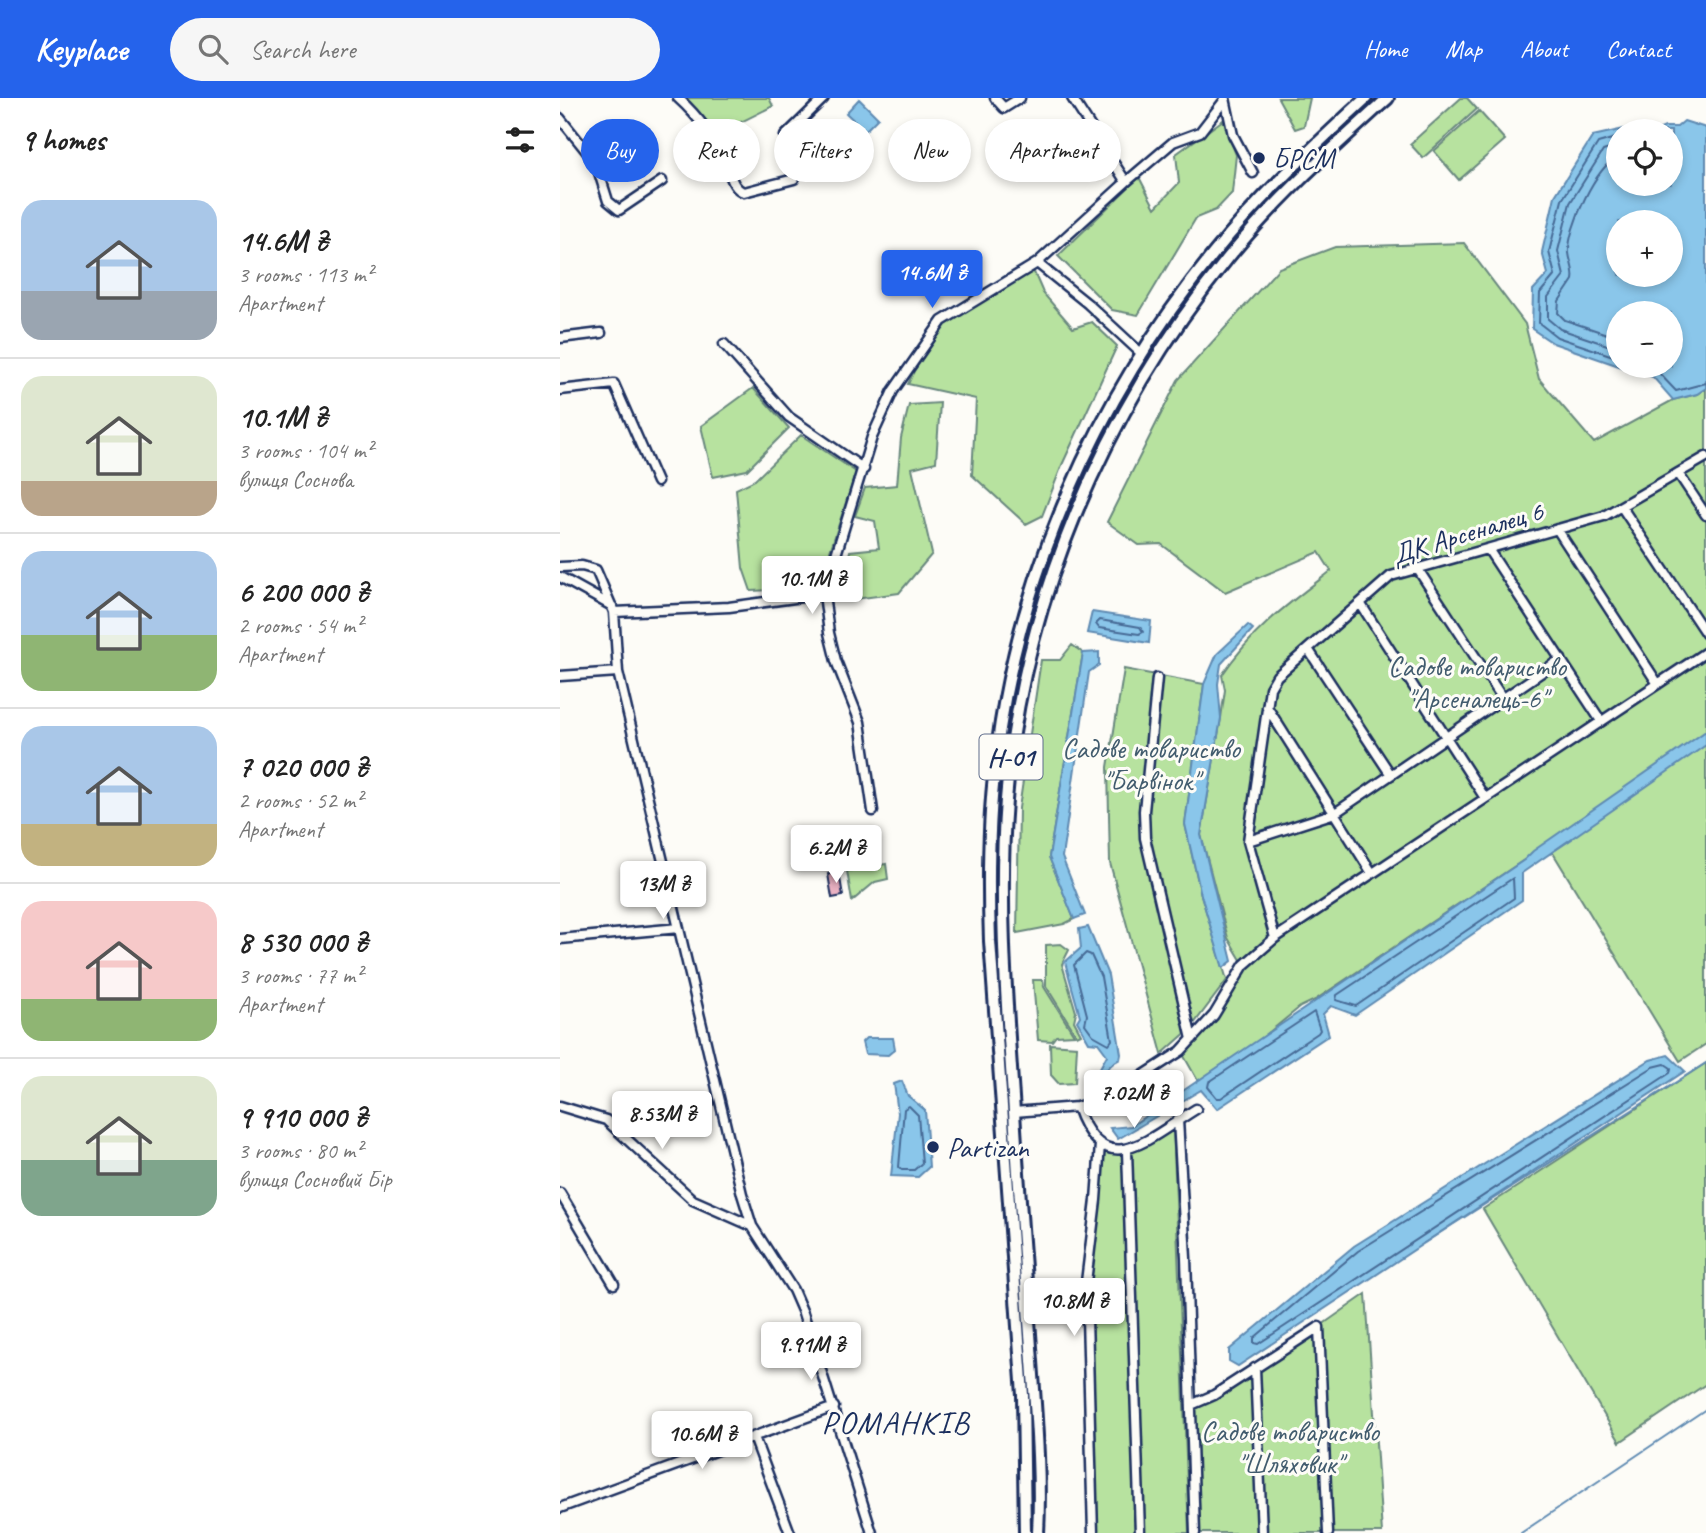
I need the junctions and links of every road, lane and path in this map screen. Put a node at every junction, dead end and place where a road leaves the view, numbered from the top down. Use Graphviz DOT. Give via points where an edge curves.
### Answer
graph roads {
  1 [pos="678,98"];
  2 [pos="824,98"];
  3 [pos="995,98"];
  4 [pos="1020,98"];
  5 [pos="1072,98"];
  6 [pos="1366,98"];
  7 [pos="1388,98"];
  8 [pos="1225,99"];
  9 [pos="560,118"];
  10 [pos="1253,173"];
  11 [pos="662,181"];
  12 [pos="1126,182"];
  13 [pos="1037,263"];
  14 [pos="601,333"];
  15 [pos="560,338"];
  16 [pos="724,344"];
  17 [pos="1142,354"];
  18 [pos="560,390"];
  19 [pos="1706,457"];
  20 [pos="864,469"];
  21 [pos="1678,473"];
  22 [pos="657,482"];
  23 [pos="1621,506"];
  24 [pos="1706,515"];
  25 [pos="1557,529"];
  26 [pos="1488,549"];
  27 [pos="560,567"];
  28 [pos="1417,568"];
  29 [pos="560,577"];
  30 [pos="824,594"];
  31 [pos="1360,603"];
  32 [pos="613,609"];
  33 [pos="1706,634"];
  34 [pos="1308,649"];
  35 [pos="1706,652"];
  36 [pos="1561,659"];
  37 [pos="618,672"];
  38 [pos="560,676"];
  39 [pos="1157,678"];
  40 [pos="1658,684"];
  41 [pos="1503,699"];
  42 [pos="1267,707"];
  43 [pos="1601,721"];
  44 [pos="1447,737"];
  45 [pos="1391,775"];
  46 [pos="1485,798"];
  47 [pos="873,811"];
  48 [pos="1335,813"];
  49 [pos="1248,841"];
  50 [pos="1372,873"];
  51 [pos="679,928"];
  52 [pos="1275,938"];
  53 [pos="560,939"];
  54 [pos="1192,1039"];
  55 [pos="561,1104"];
  56 [pos="1077,1107"];
  57 [pos="1196,1109"];
  58 [pos="1014,1112"];
  59 [pos="1178,1120"];
  60 [pos="1100,1144"];
  61 [pos="1128,1151"];
  62 [pos="560,1193"];
  63 [pos="752,1226"];
  64 [pos="614,1284"];
  65 [pos="1255,1368"];
  66 [pos="1191,1405"];
  67 [pos="834,1407"];
  68 [pos="754,1437"];
  69 [pos="560,1508"];
  70 [pos="790,1533"];
  71 [pos="872,1533"];
  72 [pos="1025,1533"];
  73 [pos="1038,1533"];
  74 [pos="1093,1533"];
  75 [pos="1140,1533"];
  76 [pos="1195,1533"];
  77 [pos="1262,1533"];
  78 [pos="1328,1533"];
  1 -- 2 [label="street" via="719,150 735,187 744,192 797,175 785,136"];
  3 -- 4 [label="street" via="1004,108"];
  5 -- 12 [label="street"];
  6 -- 17 [label="main road, Н-01" via="1240,222"];
  7 -- 58 [label="main road, Н-01" via="1297,181 1229,256 1169,338 1124,412 1078,506 1055,566 1023,683 1006,800 1003,904"];
  8 -- 10 [label="street" via="1233,135"];
  8 -- 12 [label="street" via="1200,132 1173,142"];
  9 -- 11 [label="street" via="596,163 608,201 619,210"];
  12 -- 13 [label="street"];
  13 -- 17 [label="street"];
  13 -- 20 [label="street" via="942,321 894,391 872,437"];
  14 -- 15 [label="street"];
  16 -- 20 [label="street" via="789,417"];
  17 -- 72 [label="main road, Н-01" via="1082,465 1044,556 1015,655 995,766 988,884 990,941 1023,1395"];
  18 -- 22 [label="street" via="617,383"];
  19 -- 21 [label="street, ДК Арсеналец 6"];
  20 -- 30 [label="street"];
  21 -- 23 [label="street, ДК Арсеналец 6"];
  21 -- 24 [label="street"];
  23 -- 25 [label="street, ДК Арсеналец 6" via="1604,516"];
  23 -- 33 [label="street"];
  25 -- 26 [label="street, ДК Арсеналец 6"];
  25 -- 40 [label="street"];
  26 -- 28 [label="street, ДК Арсеналец 6"];
  26 -- 36 [label="street"];
  27 -- 32 [label="street" via="592,567"];
  28 -- 31 [label="street, ДК Арсеналец 6" via="1391,576"];
  28 -- 41 [label="street"];
  29 -- 32 [label="street"];
  30 -- 32 [label="street" via="729,607"];
  30 -- 47 [label="street" via="836,661 860,722"];
  31 -- 34 [label="street, ДК Арсеналец 6"];
  31 -- 44 [label="street"];
  32 -- 37 [label="street"];
  34 -- 42 [label="street, ДК Арсеналец 6" via="1278,676 1270,688"];
  34 -- 45 [label="street"];
  35 -- 40 [label="street"];
  36 -- 41 [label="street"];
  36 -- 43 [label="street"];
  37 -- 38 [label="street"];
  37 -- 51 [label="street"];
  39 -- 54 [label="street" via="1145,838"];
  40 -- 43 [label="street"];
  41 -- 44 [label="street"];
  42 -- 48 [label="street"];
  42 -- 49 [label="street, ДК Арсеналец 6"];
  43 -- 46 [label="street"];
  44 -- 45 [label="street"];
  44 -- 46 [label="street"];
  45 -- 48 [label="street"];
  46 -- 50 [label="street"];
  48 -- 49 [label="street"];
  48 -- 50 [label="street"];
  49 -- 52 [label="street, ДК Арсеналец 6"];
  50 -- 52 [label="street"];
  51 -- 53 [label="street"];
  51 -- 63 [label="street"];
  52 -- 54 [label="street" via="1244,965 1214,1015"];
  54 -- 56 [label="street" via="1113,1095"];
  55 -- 63 [label="street" via="606,1120 693,1200"];
  56 -- 58 [label="street"];
  56 -- 60 [label="street"];
  57 -- 59 [label="street"];
  58 -- 73 [label="main road, Н-01" via="1035,1410"];
  59 -- 61 [label="street"];
  59 -- 66 [label="street"];
  60 -- 61 [label="street" via="1112,1152"];
  60 -- 74 [label="street" via="1086,1282"];
  61 -- 75 [label="street"];
  62 -- 64 [label="street"];
  63 -- 67 [label="street" via="803,1312"];
  65 -- 66 [label="street"];
  65 -- 77 [label="street"];
  65 -- 78 [label="street" via="1319,1327"];
  66 -- 76 [label="street"];
  67 -- 68 [label="street"];
  67 -- 71 [label="street"];
  68 -- 69 [label="street"];
  68 -- 70 [label="street"];
}
